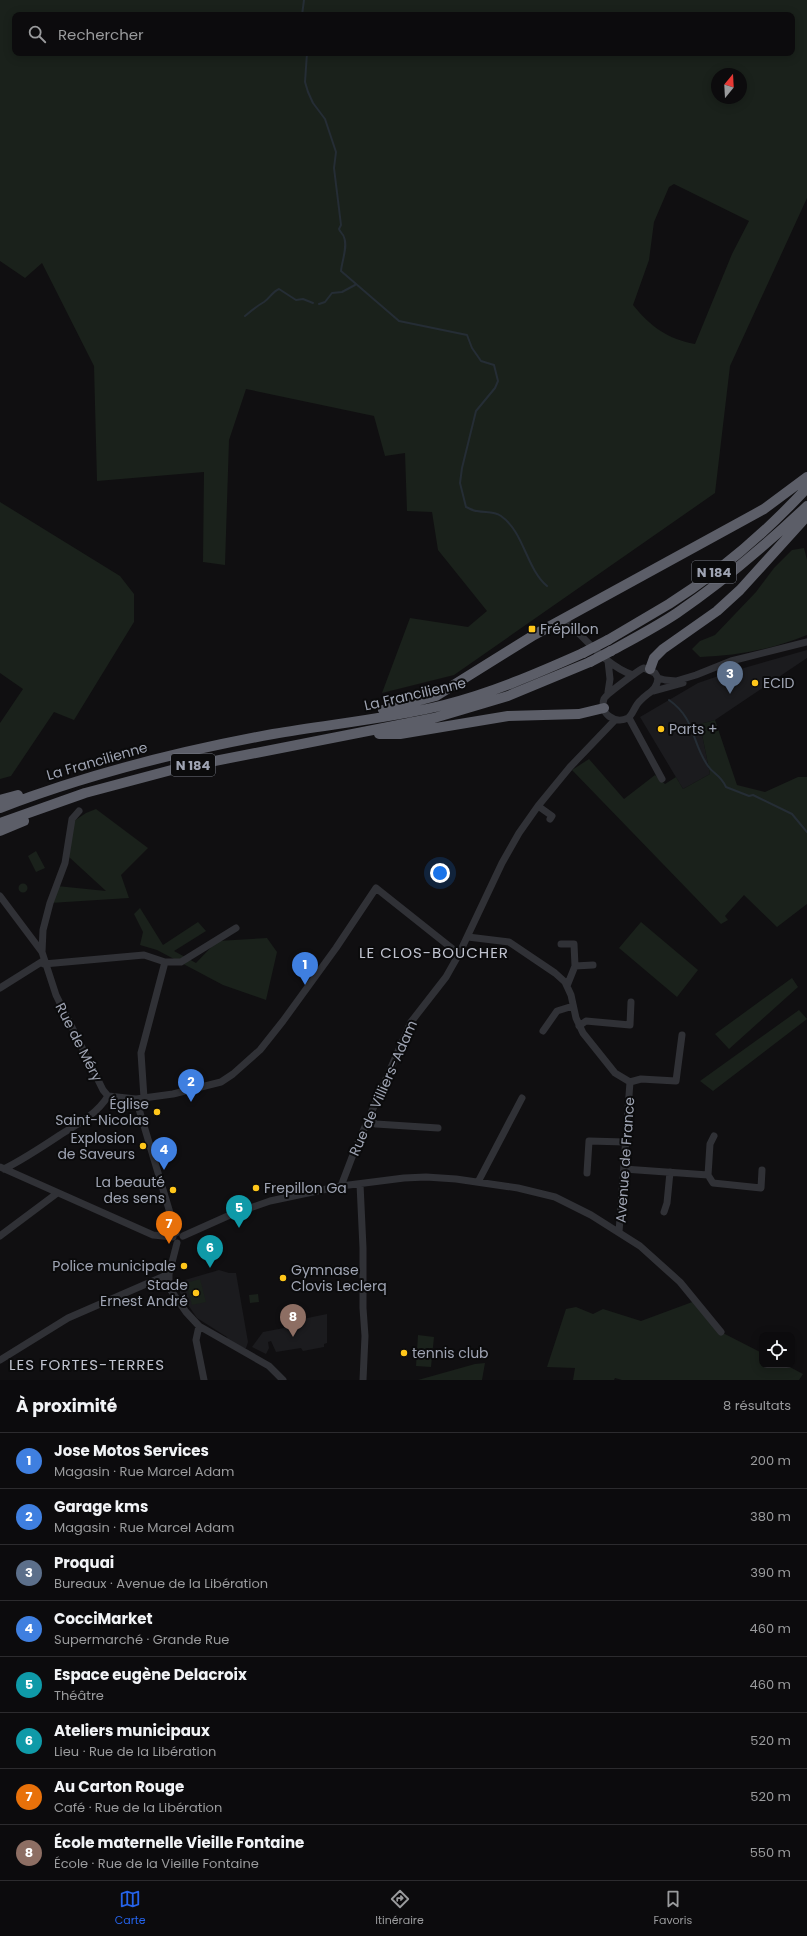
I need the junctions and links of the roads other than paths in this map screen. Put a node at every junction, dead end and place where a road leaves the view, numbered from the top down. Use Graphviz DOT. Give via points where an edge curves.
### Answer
graph roads {
  1 [pos="807,477"];
  2 [pos="807,488"];
  3 [pos="807,506"];
  4 [pos="807,516"];
  5 [pos="564,618"];
  6 [pos="807,642"];
  7 [pos="609,656"];
  8 [pos="650,669"];
  9 [pos="633,675"];
  10 [pos="696,675"];
  11 [pos="658,678"];
  12 [pos="654,691"];
  13 [pos="608,692"];
  14 [pos="605,712"];
  15 [pos="629,718"];
  16 [pos="615,720"];
  17 [pos="343,724"];
  18 [pos="605,729"];
  19 [pos="353,735"];
  20 [pos="662,779"];
  21 [pos="30,796"];
  22 [pos="0,800"];
  23 [pos="538,806"];
  24 [pos="0,808"];
  25 [pos="37,811"];
  26 [pos="80,811"];
  27 [pos="550,819"];
  28 [pos="0,823"];
  29 [pos="0,831"];
  30 [pos="0,896"];
  31 [pos="3,906"];
  32 [pos="236,928"];
  33 [pos="468,937"];
  34 [pos="561,944"];
  35 [pos="42,952"];
  36 [pos="460,954"];
  37 [pos="165,962"];
  38 [pos="44,963"];
  39 [pos="593,965"];
  40 [pos="575,966"];
  41 [pos="567,986"];
  42 [pos="0,988"];
  43 [pos="632,1002"];
  44 [pos="573,1006"];
  45 [pos="579,1026"];
  46 [pos="543,1031"];
  47 [pos="682,1035"];
  48 [pos="630,1082"];
  49 [pos="108,1096"];
  50 [pos="144,1098"];
  51 [pos="522,1098"];
  52 [pos="136,1100"];
  53 [pos="368,1120"];
  54 [pos="438,1128"];
  55 [pos="714,1136"];
  56 [pos="625,1142"];
  57 [pos="2,1168"];
  58 [pos="624,1169"];
  59 [pos="762,1170"];
  60 [pos="670,1172"];
  61 [pos="587,1173"];
  62 [pos="708,1175"];
  63 [pos="478,1182"];
  64 [pos="360,1184"];
  65 [pos="341,1186"];
  66 [pos="56,1194"];
  67 [pos="664,1212"];
  68 [pos="619,1232"];
  69 [pos="0,1236"];
  70 [pos="177,1237"];
  71 [pos="169,1274"];
  72 [pos="199,1326"];
  73 [pos="721,1332"];
  74 [pos="0,1360"];
  75 [pos="204,1380"];
  76 [pos="283,1380"];
  77 [pos="364,1380"];
  1 -- 5 [label="highway" via="764,509"];
  2 -- 17 [label="highway, La Francilienne / N 184, bridge" via="747,546 708,577 669,604 583,653 518,681 444,705"];
  3 -- 7 [label="highway, La Francilienne / N 184" via="768,543 718,584"];
  4 -- 8 [label="highway" via="740,590 717,611 663,649 654,658"];
  5 -- 7 [label="street"];
  5 -- 17 [label="highway" via="507,650 436,696 362,715"];
  6 -- 10 [label="street" via="731,661"];
  7 -- 9 [label="street" via="623,672"];
  7 -- 13 [label="street"];
  7 -- 19 [label="highway, La Francilienne / N 184, bridge" via="508,696 434,718"];
  8 -- 9 [label="street" via="639,669"];
  8 -- 11 [label="street"];
  9 -- 13 [label="street" via="624,684"];
  10 -- 11 [label="street" via="676,681"];
  10 -- 12 [label="street" via="681,684"];
  11 -- 12 [label="street"];
  12 -- 15 [label="street" via="640,700"];
  13 -- 14 [label="street" via="604,698"];
  14 -- 16 [label="street"];
  14 -- 18 [label="street"];
  14 -- 19 [label="highway" via="508,716 400,734"];
  15 -- 16 [label="street"];
  15 -- 20 [label="street"];
  16 -- 18 [label="street, Rue de Villiers-Adam"];
  17 -- 21 [label="highway, La Francilienne / N 184" via="273,734 178,753"];
  18 -- 23 [label="street, Rue de Villiers-Adam"];
  19 -- 25 [label="highway, La Francilienne / N 184" via="179,768 85,794"];
  21 -- 22 [label="highway" via="23,794"];
  21 -- 24 [label="highway, La Francilienne / N 184"];
  23 -- 27 [label="street" via="552,816"];
  23 -- 33 [label="street, Rue de Villiers-Adam" via="502,863"];
  25 -- 28 [label="highway, La Francilienne / N 184"];
  25 -- 29 [label="highway" via="32,817"];
  26 -- 35 [label="street, Rue de Méry" via="72,819 65,863 50,902 43,930"];
  30 -- 31 [label="street"];
  31 -- 35 [label="street"];
  32 -- 37 [label="street" via="181,962"];
  33 -- 36 [label="street, Rue de Villiers-Adam"];
  33 -- 41 [label="street, Avenue de France" via="509,942 555,973"];
  34 -- 40 [label="street" via="574,944"];
  35 -- 38 [label="street, Rue de Méry"];
  36 -- 50 [label="street" via="376,888 283,1021 249,1060 222,1082"];
  36 -- 53 [label="street, Rue de Villiers-Adam" via="446,977 411,1022"];
  37 -- 38 [label="street" via="144,955"];
  37 -- 50 [label="street" via="141,1053"];
  38 -- 42 [label="street"];
  38 -- 49 [label="street, Rue de Méry" via="58,1001"];
  39 -- 40 [label="street"];
  40 -- 41 [label="street"];
  41 -- 44 [label="street, Avenue de France"];
  43 -- 45 [label="street" via="630,1025 586,1021"];
  44 -- 45 [label="street, Avenue de France"];
  44 -- 46 [label="street" via="557,1011"];
  45 -- 48 [label="street, Avenue de France" via="615,1073"];
  47 -- 48 [label="street" via="676,1081 641,1079"];
  48 -- 56 [label="street, Avenue de France"];
  49 -- 52 [label="street, Rue de Méry"];
  49 -- 57 [label="street" via="103,1104 80,1123 46,1146"];
  50 -- 52 [label="street"];
  51 -- 63 [label="street"];
  52 -- 70 [label="street"];
  53 -- 54 [label="street" via="376,1124"];
  53 -- 65 [label="street, Rue de Villiers-Adam"];
  55 -- 62 [label="street" via="710,1144"];
  56 -- 58 [label="street, Avenue de France"];
  56 -- 61 [label="street" via="589,1141"];
  57 -- 66 [label="street"];
  58 -- 60 [label="street"];
  58 -- 68 [label="street, Avenue de France"];
  59 -- 62 [label="street" via="761,1188 713,1183"];
  60 -- 62 [label="street"];
  60 -- 67 [label="street" via="668,1203"];
  63 -- 64 [label="street" via="426,1177"];
  63 -- 68 [label="street" via="555,1197"];
  64 -- 65 [label="street"];
  64 -- 77 [label="street" via="366,1336"];
  65 -- 70 [label="street" via="270,1201"];
  66 -- 69 [label="street"];
  66 -- 70 [label="street" via="153,1235"];
  68 -- 73 [label="street" via="640,1246 680,1282"];
  70 -- 71 [label="street"];
  71 -- 72 [label="street" via="170,1289"];
  71 -- 74 [label="street" via="68,1318"];
  72 -- 75 [label="street" via="196,1340"];
  72 -- 76 [label="street" via="269,1366"];
}
